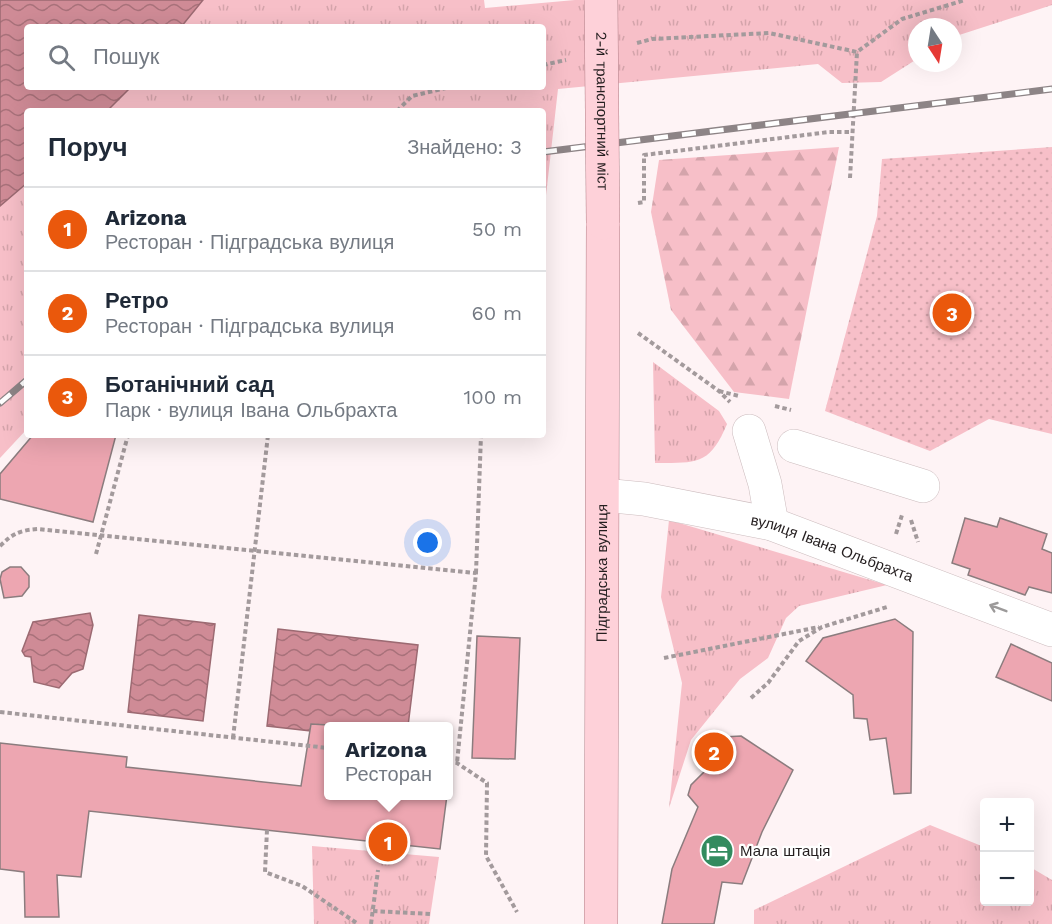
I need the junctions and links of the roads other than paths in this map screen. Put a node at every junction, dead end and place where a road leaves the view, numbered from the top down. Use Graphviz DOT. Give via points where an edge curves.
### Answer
graph roads {
  1 [pos="601,0"];
  2 [pos="603,223"];
  3 [pos="749,431"];
  4 [pos="794,446"];
  5 [pos="924,486"];
  6 [pos="603,495"];
  7 [pos="772,524"];
  8 [pos="1052,630"];
  9 [pos="601,924"];
  1 -- 2 [label="main road, 2-й транспортний міст, bridge"];
  2 -- 6 [label="main road, Підградська вулиця"];
  3 -- 7 [label="street"];
  4 -- 5 [label="street"];
  6 -- 7 [label="street, вулиця Івана Ольбрахта"];
  6 -- 9 [label="main road, Підградська вулиця"];
  8 -- 7 [label="street, вулиця Івана Ольбрахта, one-way"];
}
